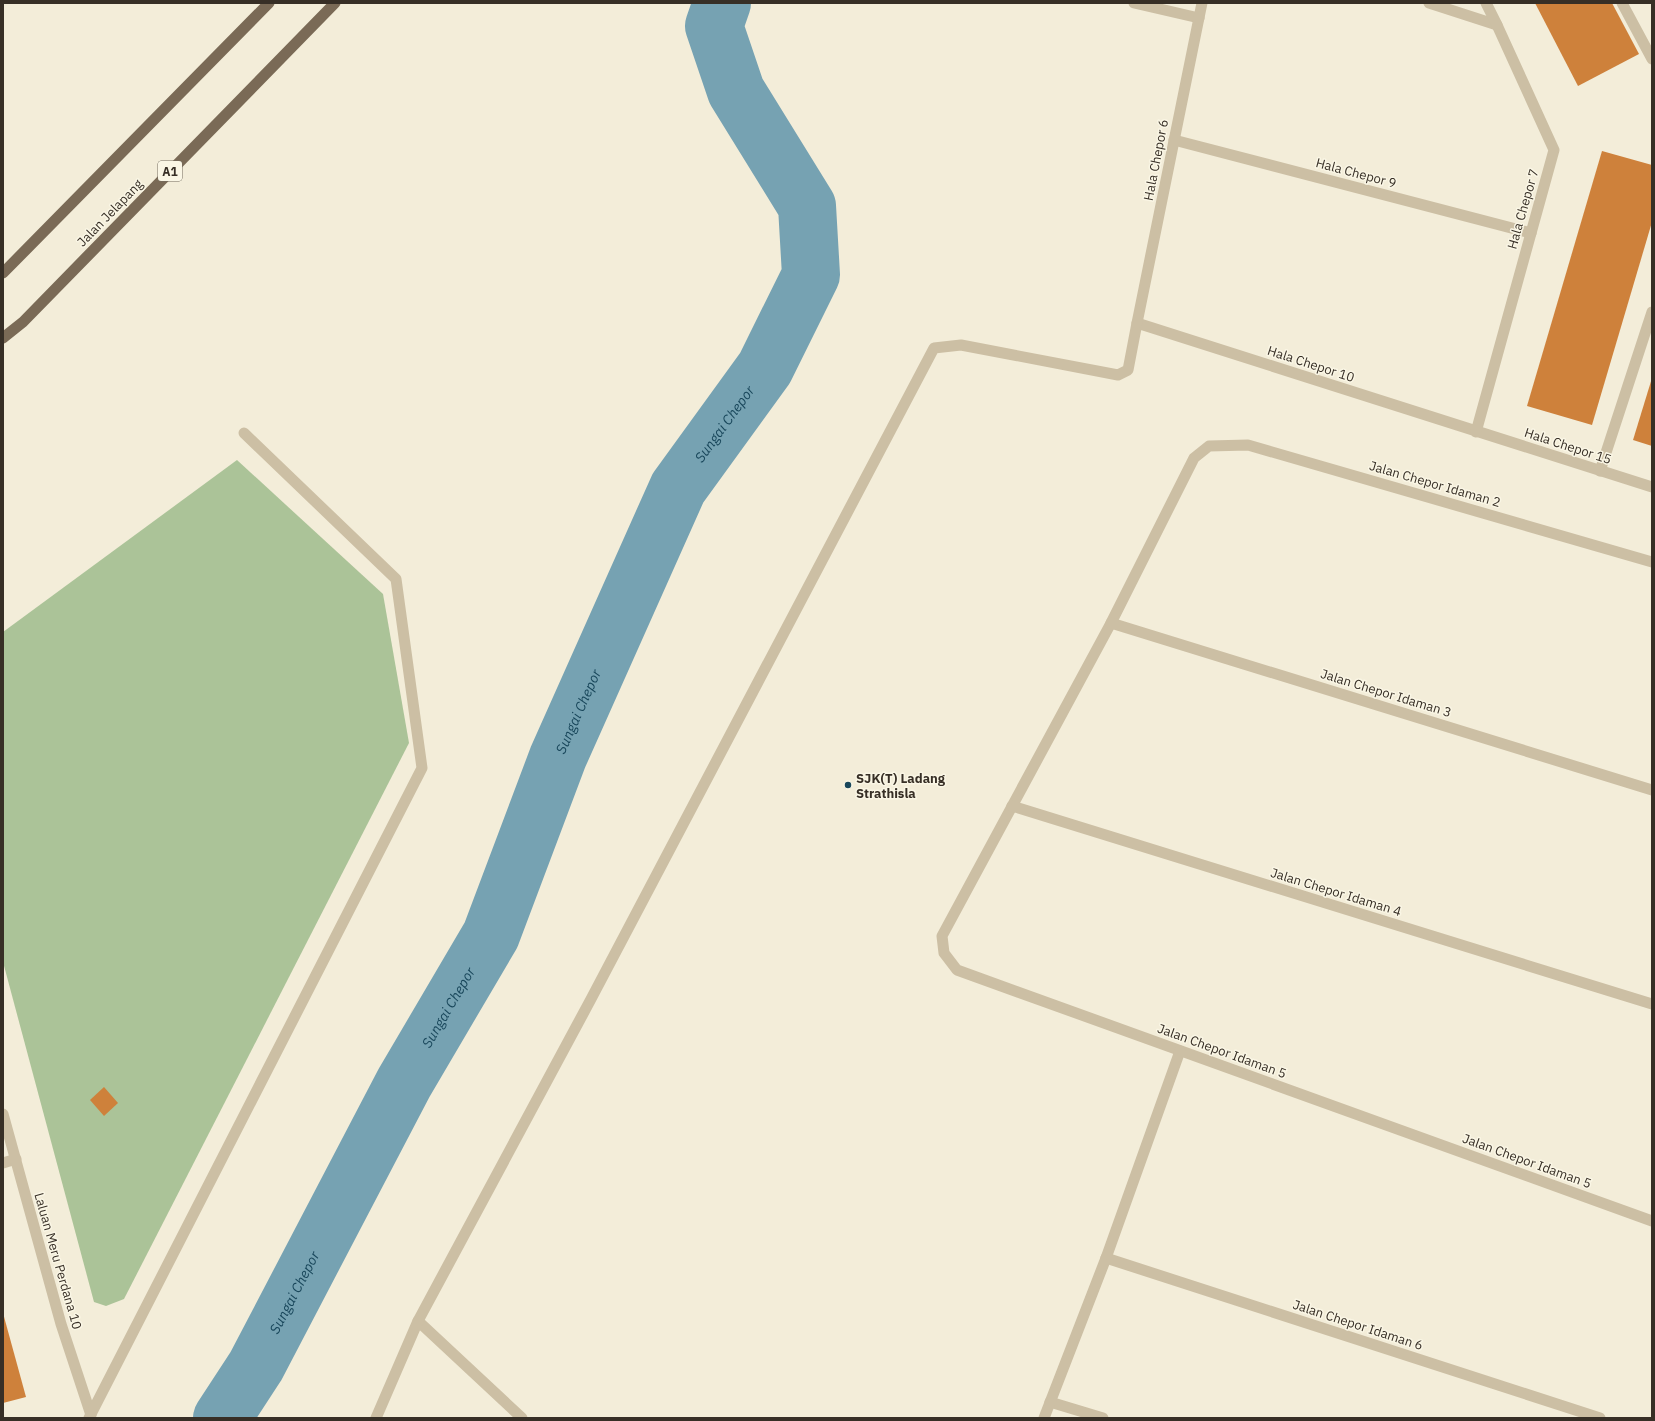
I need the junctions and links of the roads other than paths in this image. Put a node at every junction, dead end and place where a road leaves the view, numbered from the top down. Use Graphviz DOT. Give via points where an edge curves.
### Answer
graph roads {
  1 [pos="269,3"];
  2 [pos="335,3"];
  3 [pos="1134,3"];
  4 [pos="1202,3"];
  5 [pos="1429,3"];
  6 [pos="1486,3"];
  7 [pos="1622,3"];
  8 [pos="1199,18"];
  9 [pos="1497,25"];
  10 [pos="1652,59"];
  11 [pos="1174,140"];
  12 [pos="1531,233"];
  13 [pos="3,273"];
  14 [pos="1652,312"];
  15 [pos="1137,323"];
  16 [pos="3,338"];
  17 [pos="1476,432"];
  18 [pos="244,433"];
  19 [pos="1209,446"];
  20 [pos="1600,471"];
  21 [pos="1652,487"];
  22 [pos="1652,562"];
  23 [pos="1111,623"];
  24 [pos="1652,790"];
  25 [pos="1012,806"];
  26 [pos="1652,1004"];
  27 [pos="1180,1051"];
  28 [pos="3,1114"];
  29 [pos="16,1159"];
  30 [pos="3,1163"];
  31 [pos="1652,1221"];
  32 [pos="1106,1258"];
  33 [pos="418,1321"];
  34 [pos="1050,1402"];
  35 [pos="90,1416"];
  36 [pos="376,1418"];
  37 [pos="522,1418"];
  38 [pos="1044,1418"];
  39 [pos="1103,1418"];
  40 [pos="1600,1418"];
  1 -- 13 [label="main road"];
  2 -- 16 [label="main road, Jalan Jelapang / A1" via="22,322"];
  3 -- 8 [label="street"];
  4 -- 8 [label="street, Hala Chepor 6"];
  5 -- 9 [label="street"];
  6 -- 9 [label="street, Hala Chepor 7"];
  7 -- 10 [label="street"];
  8 -- 11 [label="street, Hala Chepor 6"];
  9 -- 12 [label="street, Hala Chepor 7" via="1554,150"];
  11 -- 12 [label="street, Hala Chepor 9"];
  11 -- 15 [label="street, Hala Chepor 6"];
  12 -- 17 [label="street, Hala Chepor 7"];
  14 -- 20 [label="street"];
  15 -- 17 [label="street, Hala Chepor 10"];
  15 -- 33 [label="street, Hala Chepor 6" via="1128,370 1118,375 960,345 934,348"];
  17 -- 20 [label="street, Hala Chepor 15"];
  18 -- 35 [label="street" via="396,579 422,768"];
  19 -- 22 [label="street, Jalan Chepor Idaman 2" via="1248,444"];
  19 -- 23 [label="street, Jalan Chepor Idaman 5" via="1194,458"];
  20 -- 21 [label="street, Hala Chepor 15"];
  23 -- 24 [label="street, Jalan Chepor Idaman 3"];
  23 -- 25 [label="street, Jalan Chepor Idaman 5"];
  25 -- 26 [label="street, Jalan Chepor Idaman 4"];
  25 -- 27 [label="street, Jalan Chepor Idaman 5" via="942,936 944,953 957,970"];
  27 -- 31 [label="street, Jalan Chepor Idaman 5"];
  27 -- 32 [label="street"];
  28 -- 29 [label="street, Laluan Meru Perdana 10"];
  29 -- 30 [label="street"];
  29 -- 35 [label="street, Laluan Meru Perdana 10" via="61,1324"];
  32 -- 34 [label="street"];
  32 -- 40 [label="street, Jalan Chepor Idaman 6"];
  33 -- 36 [label="street"];
  33 -- 37 [label="street"];
  34 -- 38 [label="street"];
  34 -- 39 [label="street"];
}
